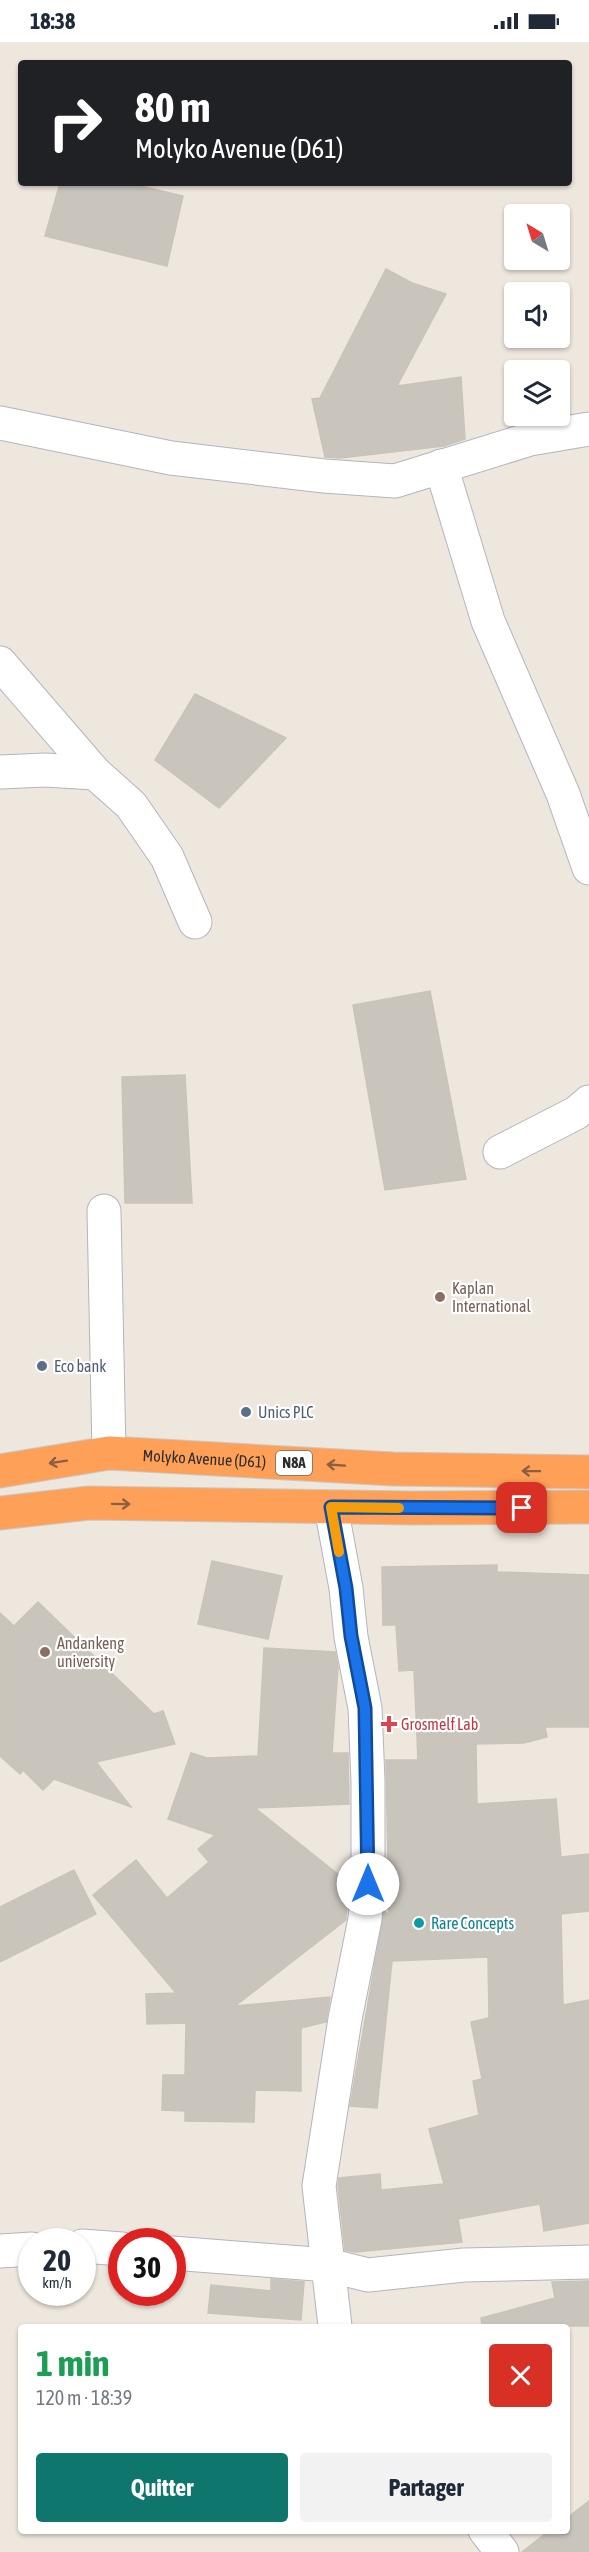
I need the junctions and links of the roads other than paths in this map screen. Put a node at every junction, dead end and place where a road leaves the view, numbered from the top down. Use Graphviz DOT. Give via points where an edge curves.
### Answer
graph roads {
  1 [pos="0,423"];
  2 [pos="589,429"];
  3 [pos="441,466"];
  4 [pos="0,663"];
  5 [pos="0,772"];
  6 [pos="95,773"];
  7 [pos="589,868"];
  8 [pos="195,922"];
  9 [pos="589,1102"];
  10 [pos="500,1152"];
  11 [pos="104,1211"];
  12 [pos="109,1453"];
  13 [pos="0,1471"];
  14 [pos="589,1472"];
  15 [pos="331,1507"];
  16 [pos="589,1507"];
  17 [pos="0,1513"];
  18 [pos="18,2250"];
  19 [pos="0,2251"];
  20 [pos="186,2254"];
  21 [pos="589,2262"];
  22 [pos="328,2265"];
  23 [pos="334,2324"];
  24 [pos="488,2534"];
  25 [pos="502,2552"];
  1 -- 3 [label="street" via="171,458 324,476 394,481"];
  2 -- 3 [label="street" via="530,439"];
  3 -- 7 [label="street" via="488,621 563,795"];
  4 -- 6 [label="street"];
  5 -- 6 [label="street"];
  6 -- 8 [label="street" via="131,805 167,857"];
  9 -- 10 [label="street" via="576,1113"];
  11 -- 12 [label="street"];
  12 -- 13 [label="highway, Molyko Avenue (D61) / N8A, one-way"];
  14 -- 12 [label="highway, Molyko Avenue (D61) / N8A, one-way" via="393,1469"];
  15 -- 16 [label="highway"];
  17 -- 15 [label="highway, one-way" via="89,1503"];
  15 -- 22 [label="street" via="365,1708 368,1884 319,2186"];
  18 -- 19 [label="street"];
  20 -- 22 [label="street"];
  21 -- 22 [label="street" via="464,2265 369,2275"];
  22 -- 23 [label="street"];
  24 -- 25 [label="street"];
}
